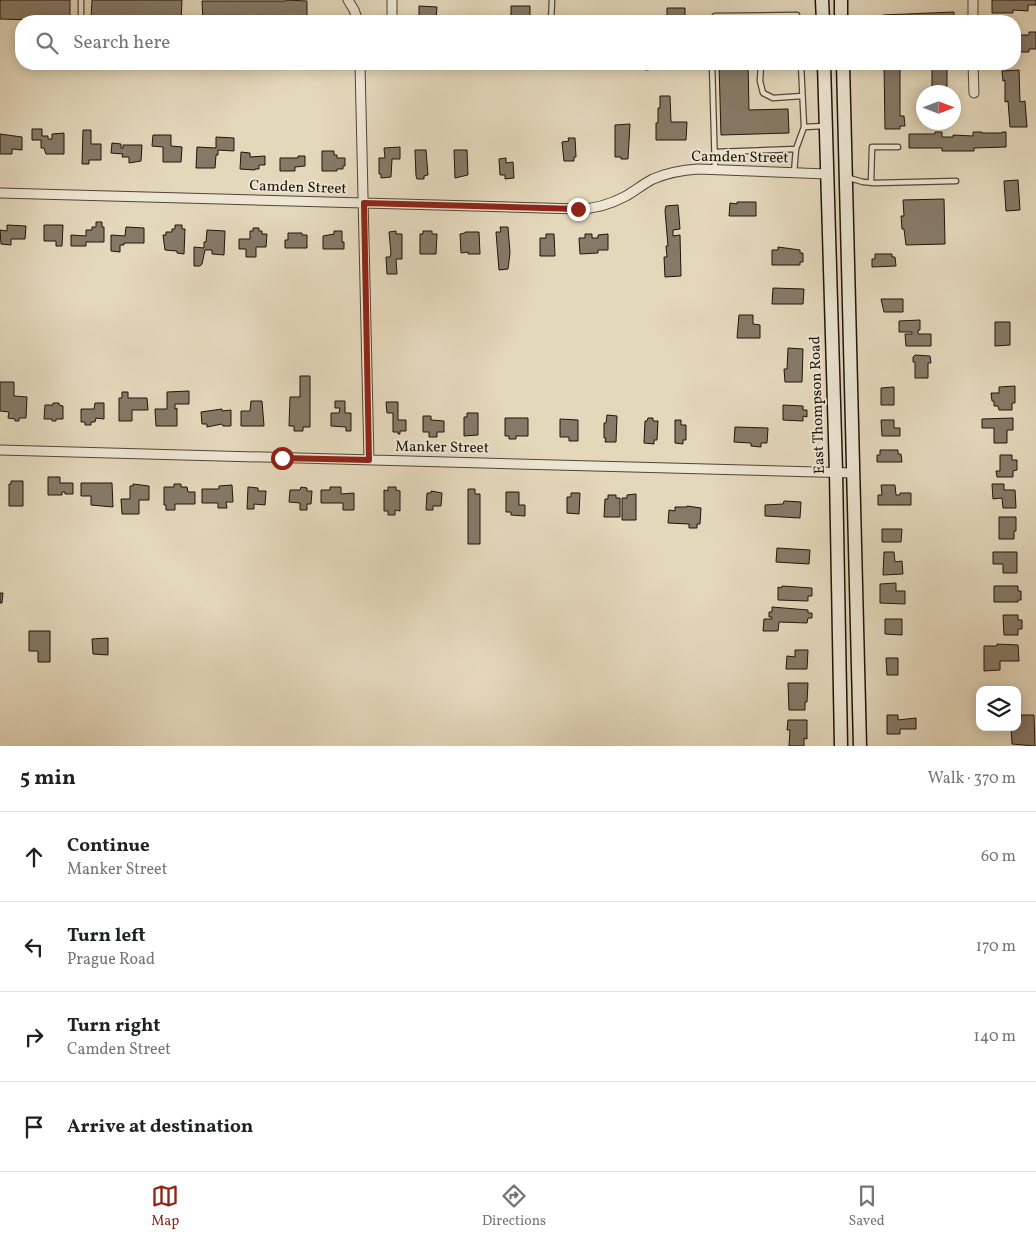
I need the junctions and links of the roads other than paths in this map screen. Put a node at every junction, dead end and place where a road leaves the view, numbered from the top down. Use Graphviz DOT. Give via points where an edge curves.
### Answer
graph roads {
  1 [pos="81,0"];
  2 [pos="348,0"];
  3 [pos="392,0"];
  4 [pos="552,0"];
  5 [pos="822,0"];
  6 [pos="841,0"];
  7 [pos="973,0"];
  8 [pos="81,15"];
  9 [pos="356,15"];
  10 [pos="392,15"];
  11 [pos="551,15"];
  12 [pos="823,15"];
  13 [pos="841,15"];
  14 [pos="973,15"];
  15 [pos="360,70"];
  16 [pos="712,70"];
  17 [pos="761,70"];
  18 [pos="801,70"];
  19 [pos="824,70"];
  20 [pos="843,70"];
  21 [pos="973,70"];
  22 [pos="974,93"];
  23 [pos="802,96"];
  24 [pos="826,126"];
  25 [pos="804,127"];
  26 [pos="898,146"];
  27 [pos="796,149"];
  28 [pos="715,152"];
  29 [pos="715,170"];
  30 [pos="794,173"];
  31 [pos="827,174"];
  32 [pos="846,177"];
  33 [pos="956,181"];
  34 [pos="872,183"];
  35 [pos="0,193"];
  36 [pos="364,203"];
  37 [pos="0,450"];
  38 [pos="369,460"];
  39 [pos="836,472"];
  40 [pos="854,473"];
  41 [pos="841,746"];
  42 [pos="860,746"];
  1 -- 8 [label="lane"];
  2 -- 9 [label="street"];
  3 -- 10 [label="street"];
  4 -- 11 [label="lane"];
  5 -- 12 [label="main road"];
  6 -- 13 [label="main road"];
  7 -- 14 [label="street"];
  15 -- 36 [label="street"];
  16 -- 28 [label="lane"];
  17 -- 23 [label="lane" via="763,93 773,98"];
  18 -- 23 [label="lane"];
  19 -- 24 [label="main road, East Thompson Road"];
  20 -- 32 [label="main road"];
  21 -- 22 [label="street"];
  23 -- 25 [label="lane"];
  24 -- 25 [label="lane"];
  24 -- 31 [label="main road, East Thompson Road"];
  25 -- 27 [label="lane"];
  26 -- 34 [label="lane" via="872,147"];
  27 -- 28 [label="lane"];
  27 -- 30 [label="lane"];
  28 -- 29 [label="lane"];
  29 -- 30 [label="street, Camden Street"];
  29 -- 36 [label="street, Camden Street" via="665,174 616,201 581,209"];
  30 -- 31 [label="street, Camden Street"];
  31 -- 32 [label="main road"];
  31 -- 39 [label="main road, East Thompson Road"];
  32 -- 34 [label="lane"];
  32 -- 40 [label="main road"];
  33 -- 34 [label="lane"];
  35 -- 36 [label="street, Camden Street"];
  36 -- 38 [label="street"];
  37 -- 38 [label="street, Manker Street"];
  38 -- 39 [label="street, Manker Street"];
  39 -- 40 [label="street, Manker Street"];
  39 -- 41 [label="main road, East Thompson Road"];
  40 -- 42 [label="main road"];
}
